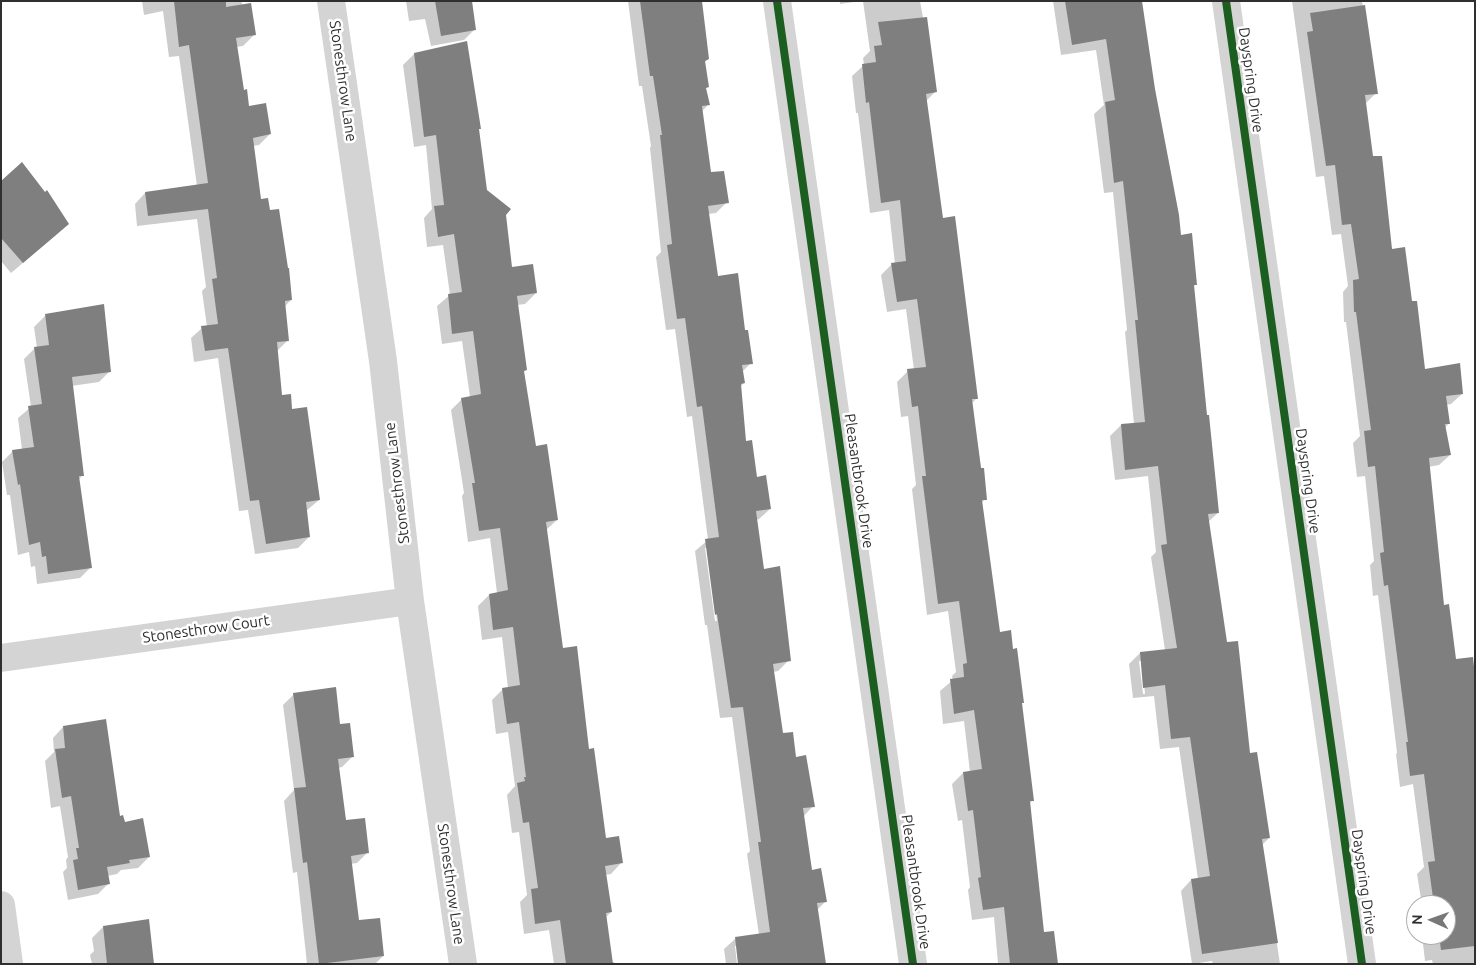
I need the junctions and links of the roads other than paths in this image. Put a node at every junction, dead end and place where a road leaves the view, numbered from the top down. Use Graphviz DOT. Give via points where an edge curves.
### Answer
graph roads {
  1 [pos="331,1"];
  2 [pos="777,1"];
  3 [pos="1226,1"];
  4 [pos="410,601"];
  5 [pos="1,658"];
  6 [pos="1,905"];
  7 [pos="8,964"];
  8 [pos="463,964"];
  9 [pos="913,964"];
  10 [pos="1362,964"];
  1 -- 4 [label="street, Stonesthrow Lane" via="383,361"];
  2 -- 9 [label="street, Pleasantbrook Drive"];
  3 -- 10 [label="street, Dayspring Drive"];
  4 -- 5 [label="street, Stonesthrow Court"];
  4 -- 8 [label="street, Stonesthrow Lane"];
  6 -- 7 [label="street"];
}
